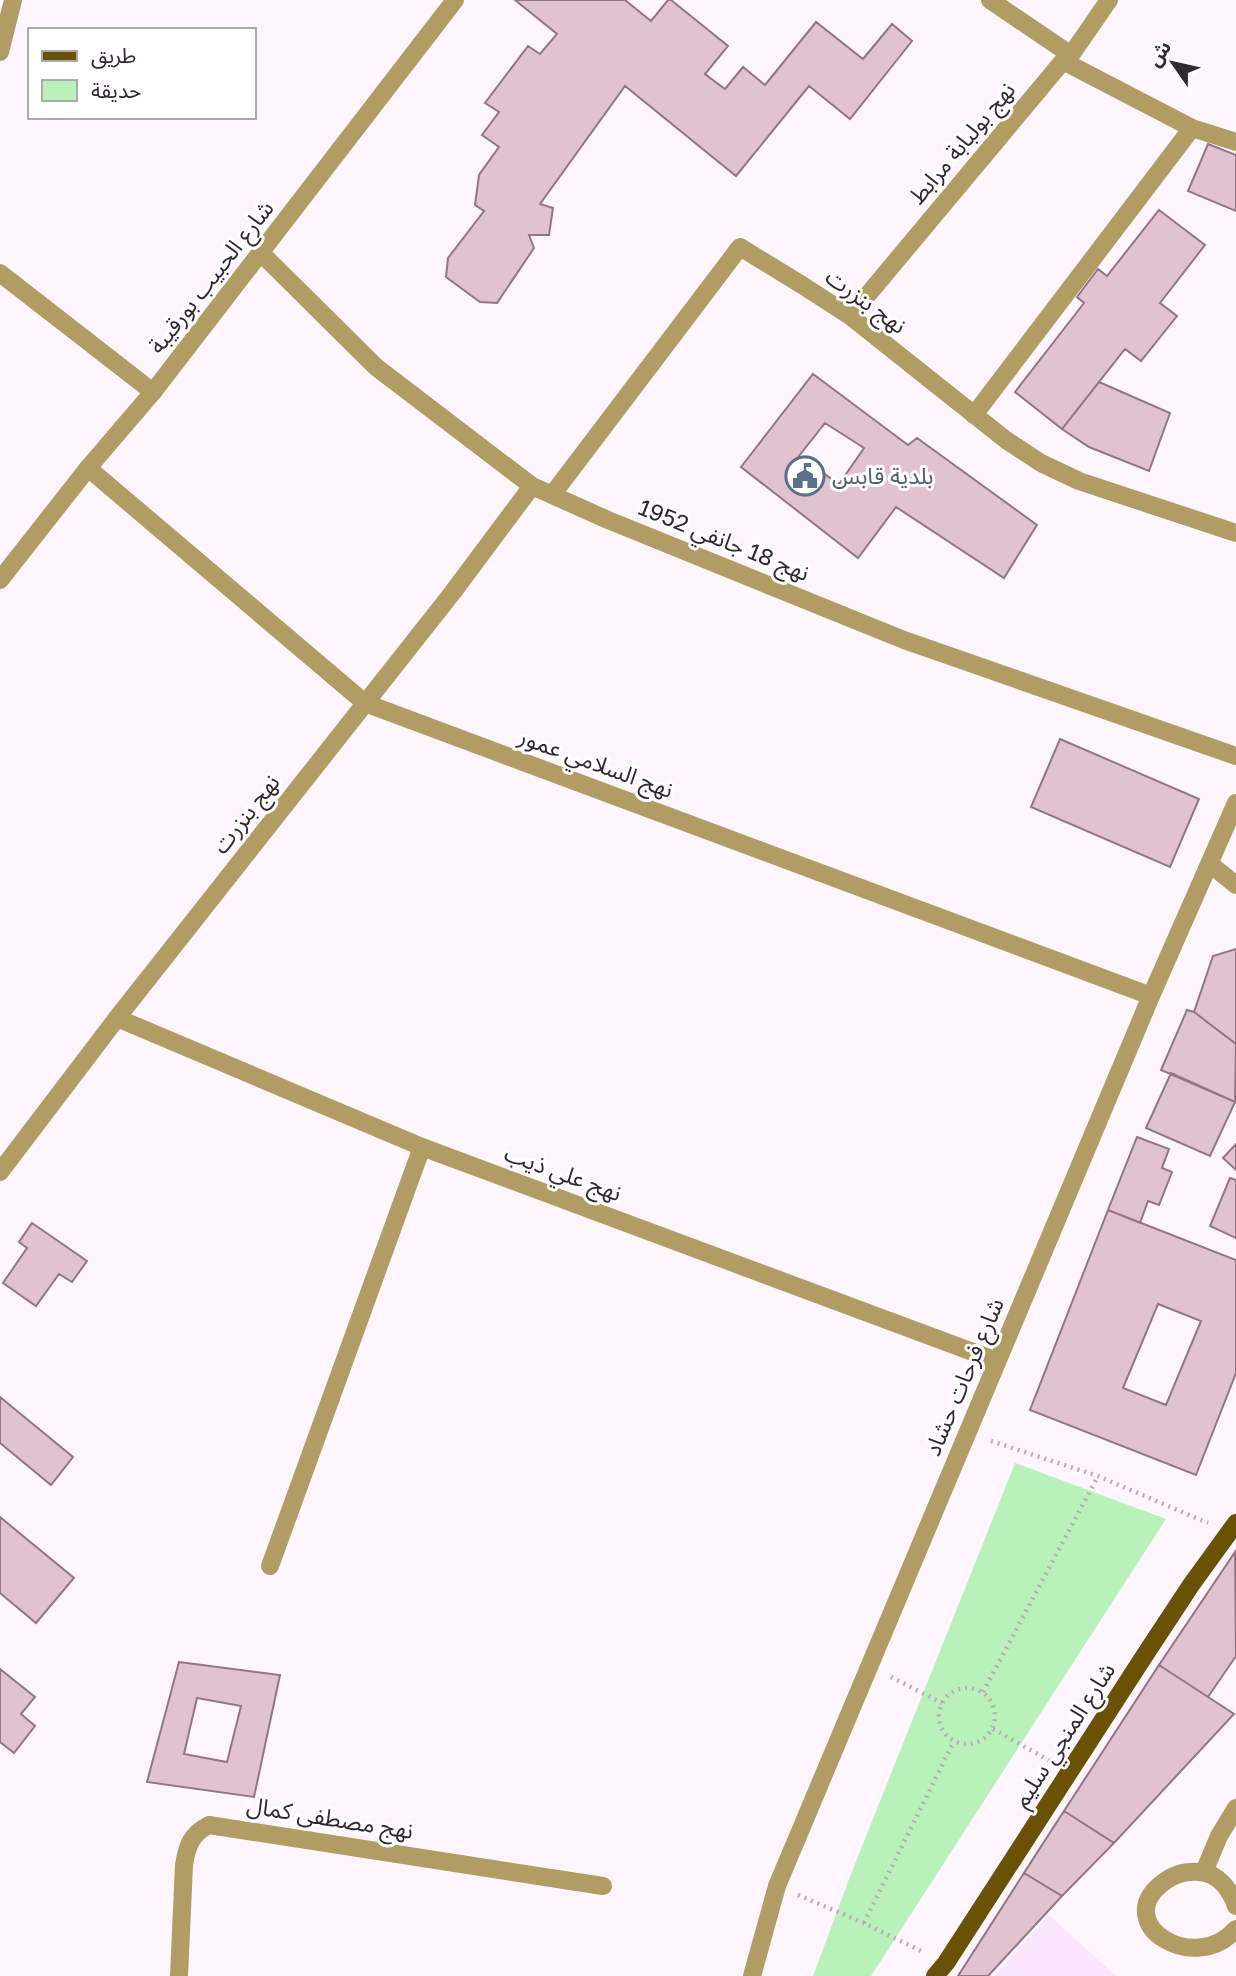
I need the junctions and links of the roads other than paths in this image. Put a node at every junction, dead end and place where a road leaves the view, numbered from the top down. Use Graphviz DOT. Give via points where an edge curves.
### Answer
graph roads {
  1 [pos="13,0"];
  2 [pos="455,0"];
  3 [pos="990,0"];
  4 [pos="1109,0"];
  5 [pos="0,52"];
  6 [pos="1067,58"];
  7 [pos="1192,128"];
  8 [pos="1236,142"];
  9 [pos="261,253"];
  10 [pos="0,273"];
  11 [pos="850,316"];
  12 [pos="153,392"];
  13 [pos="974,415"];
  14 [pos="88,468"];
  15 [pos="532,486"];
  16 [pos="552,495"];
  17 [pos="1236,533"];
  18 [pos="0,580"];
  19 [pos="365,703"];
  20 [pos="1236,756"];
  21 [pos="1236,803"];
  22 [pos="1210,864"];
  23 [pos="1236,885"];
  24 [pos="1151,996"];
  25 [pos="117,1018"];
  26 [pos="422,1147"];
  27 [pos="0,1171"];
  28 [pos="997,1361"];
  29 [pos="1232,1527"];
  30 [pos="270,1566"];
  31 [pos="1236,1808"];
  32 [pos="1204,1872"];
  33 [pos="603,1886"];
  34 [pos="1236,1906"];
  35 [pos="1236,1929"];
  36 [pos="941,1970"];
  37 [pos="179,1976"];
  38 [pos="752,1976"];
  1 -- 5 [label="street"];
  2 -- 9 [label="street, شارع الحبيب بورقيبة"];
  3 -- 6 [label="street"];
  4 -- 6 [label="street, نهج بولبابة مرابط"];
  6 -- 7 [label="street"];
  6 -- 11 [label="street, نهج بولبابة مرابط"];
  7 -- 8 [label="street"];
  7 -- 13 [label="street"];
  9 -- 12 [label="street, شارع الحبيب بورقيبة"];
  9 -- 15 [label="street, نهج 18 جانفي 1952" via="376,367"];
  10 -- 12 [label="street"];
  11 -- 13 [label="street, نهج بنزرت"];
  11 -- 16 [label="street, نهج بنزرت" via="740,247"];
  12 -- 14 [label="street, شارع الحبيب بورقيبة"];
  13 -- 17 [label="street, نهج بنزرت" via="1041,463 1079,481"];
  14 -- 18 [label="street, شارع الحبيب بورقيبة"];
  14 -- 19 [label="street, نهج السلامي عمور"];
  15 -- 16 [label="street, نهج 18 جانفي 1952"];
  15 -- 19 [label="street, نهج بنزرت"];
  16 -- 20 [label="street, نهج 18 جانفي 1952" via="904,640"];
  19 -- 24 [label="street, نهج السلامي عمور"];
  19 -- 25 [label="street, نهج بنزرت"];
  21 -- 22 [label="street, شارع فرحات حشاد"];
  22 -- 23 [label="street"];
  22 -- 24 [label="street, شارع فرحات حشاد"];
  24 -- 28 [label="street, شارع فرحات حشاد"];
  25 -- 26 [label="street, نهج علي ذيب"];
  25 -- 27 [label="street, نهج بنزرت"];
  26 -- 28 [label="street, نهج علي ذيب"];
  26 -- 30 [label="street"];
  28 -- 38 [label="street, شارع فرحات حشاد" via="777,1886"];
  29 -- 36 [label="main road, شارع المنجي سليم"];
  31 -- 32 [label="street"];
  32 -- 34 [label="street" via="1220,1880"];
  32 -- 35 [label="street" via="1186,1871 1155,1889 1147,1914 1152,1940 1180,1961 1198,1962 1215,1956"];
  33 -- 37 [label="street, نهج مصطفى كمال" via="209,1825 199,1830 186,1850"];
}
